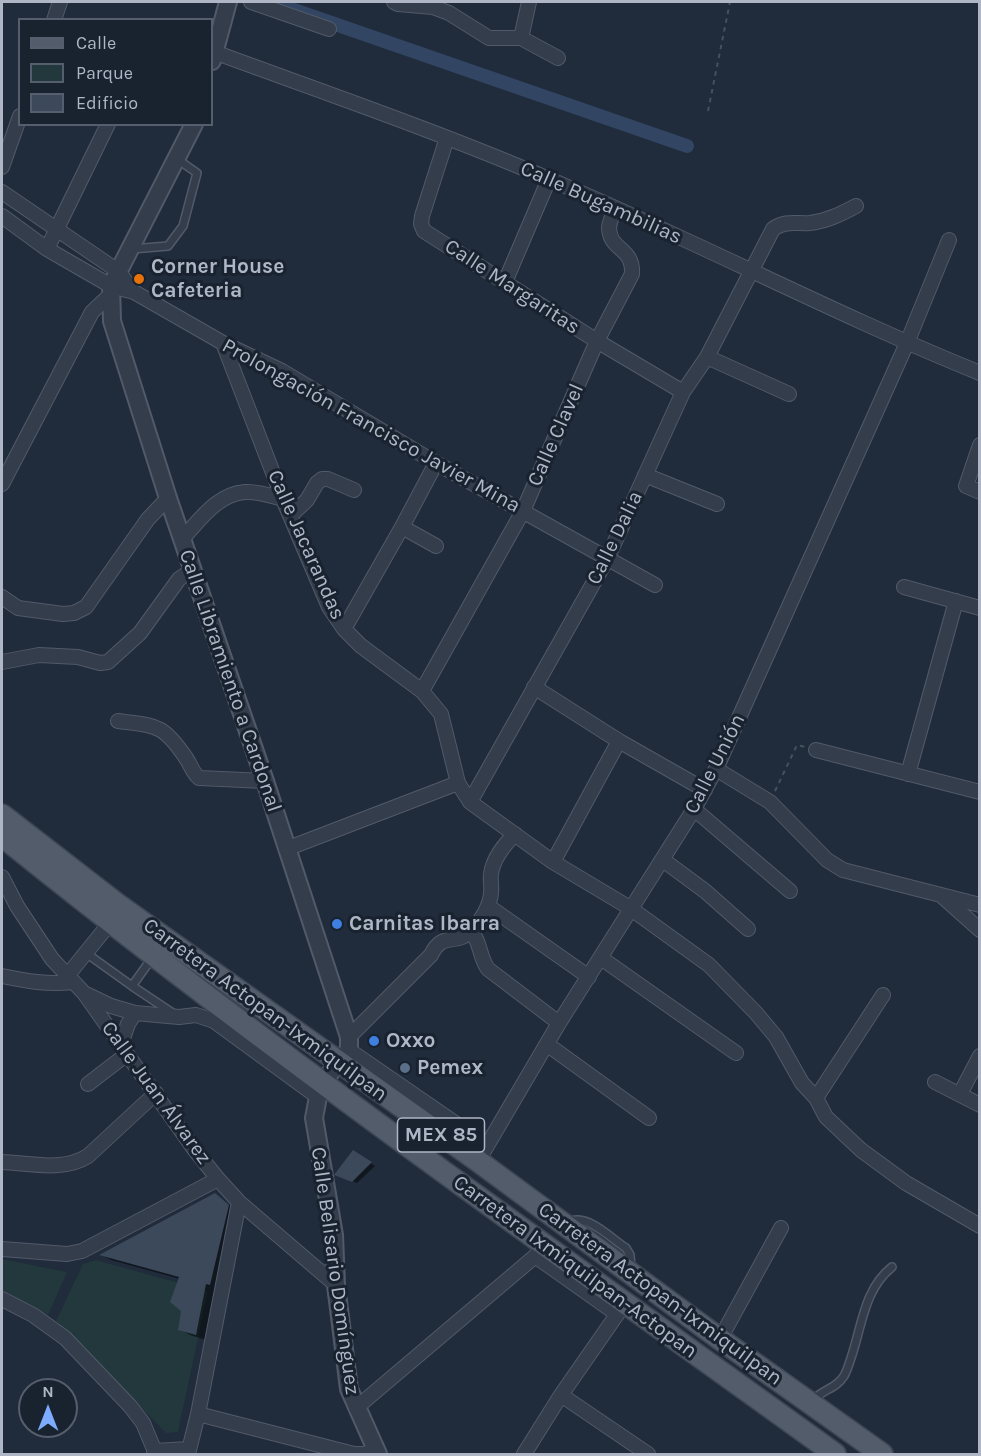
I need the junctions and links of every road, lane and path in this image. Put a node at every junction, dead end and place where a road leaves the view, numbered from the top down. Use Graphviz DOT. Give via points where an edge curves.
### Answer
graph roads {
  1 [pos="60,2"];
  2 [pos="228,2"];
  3 [pos="251,2"];
  4 [pos="394,2"];
  5 [pos="529,2"];
  6 [pos="730,2"];
  7 [pos="434,4"];
  8 [pos="55,18"];
  9 [pos="329,29"];
  10 [pos="521,38"];
  11 [pos="213,57"];
  12 [pos="558,58"];
  13 [pos="708,111"];
  14 [pos="18,122"];
  15 [pos="107,126"];
  16 [pos="193,126"];
  17 [pos="447,138"];
  18 [pos="177,159"];
  19 [pos="2,167"];
  20 [pos="549,179"];
  21 [pos="2,192"];
  22 [pos="856,206"];
  23 [pos="615,208"];
  24 [pos="2,216"];
  25 [pos="58,229"];
  26 [pos="949,240"];
  27 [pos="47,249"];
  28 [pos="129,249"];
  29 [pos="752,270"];
  30 [pos="118,271"];
  31 [pos="505,282"];
  32 [pos="111,290"];
  33 [pos="134,292"];
  34 [pos="597,341"];
  35 [pos="223,343"];
  36 [pos="907,343"];
  37 [pos="707,357"];
  38 [pos="980,373"];
  39 [pos="683,392"];
  40 [pos="789,394"];
  41 [pos="980,445"];
  42 [pos="436,463"];
  43 [pos="645,476"];
  44 [pos="2,484"];
  45 [pos="354,490"];
  46 [pos="980,492"];
  47 [pos="168,498"];
  48 [pos="283,499"];
  49 [pos="717,504"];
  50 [pos="523,511"];
  51 [pos="290,516"];
  52 [pos="402,527"];
  53 [pos="182,539"];
  54 [pos="436,546"];
  55 [pos="607,559"];
  56 [pos="192,570"];
  57 [pos="655,585"];
  58 [pos="904,587"];
  59 [pos="2,597"];
  60 [pos="956,601"];
  61 [pos="980,608"];
  62 [pos="344,629"];
  63 [pos="2,662"];
  64 [pos="534,687"];
  65 [pos="422,691"];
  66 [pos="118,722"];
  67 [pos="619,741"];
  68 [pos="816,750"];
  69 [pos="716,769"];
  70 [pos="908,774"];
  71 [pos="265,781"];
  72 [pos="459,783"];
  73 [pos="705,790"];
  74 [pos="980,792"];
  75 [pos="470,802"];
  76 [pos="770,802"];
  77 [pos="694,809"];
  78 [pos="2,815"];
  79 [pos="515,834"];
  80 [pos="2,836"];
  81 [pos="286,849"];
  82 [pos="663,860"];
  83 [pos="553,862"];
  84 [pos="2,877"];
  85 [pos="790,891"];
  86 [pos="941,895"];
  87 [pos="980,905"];
  88 [pos="488,906"];
  89 [pos="630,908"];
  90 [pos="110,923"];
  91 [pos="748,929"];
  92 [pos="980,930"];
  93 [pos="471,931"];
  94 [pos="86,953"];
  95 [pos="154,956"];
  96 [pos="601,958"];
  97 [pos="2,976"];
  98 [pos="589,977"];
  99 [pos="70,979"];
  100 [pos="132,986"];
  101 [pos="84,993"];
  102 [pos="883,995"];
  103 [pos="135,1013"];
  104 [pos="178,1017"];
  105 [pos="560,1023"];
  106 [pos="548,1045"];
  107 [pos="124,1049"];
  108 [pos="345,1050"];
  109 [pos="736,1053"];
  110 [pos="980,1056"];
  111 [pos="935,1082"];
  112 [pos="87,1084"];
  113 [pos="320,1090"];
  114 [pos="156,1093"];
  115 [pos="960,1094"];
  116 [pos="816,1098"];
  117 [pos="980,1105"];
  118 [pos="649,1118"];
  119 [pos="482,1153"];
  120 [pos="2,1162"];
  121 [pos="218,1179"];
  122 [pos="239,1202"];
  123 [pos="980,1226"];
  124 [pos="781,1228"];
  125 [pos="2,1249"];
  126 [pos="540,1251"];
  127 [pos="892,1266"];
  128 [pos="336,1286"];
  129 [pos="2,1299"];
  130 [pos="621,1308"];
  131 [pos="720,1339"];
  132 [pos="561,1395"];
  133 [pos="810,1403"];
  134 [pos="356,1408"];
  135 [pos="198,1414"];
  136 [pos="188,1452"];
  137 [pos="155,1453"];
  138 [pos="376,1453"];
  139 [pos="524,1455"];
  140 [pos="648,1455"];
  141 [pos="835,1455"];
  142 [pos="882,1455"];
  1 -- 8 [label="street"];
  2 -- 11 [label="street"];
  3 -- 9 [label="street"];
  4 -- 7 [label="street"];
  5 -- 10 [label="street"];
  6 -- 13 [label="path"];
  7 -- 10 [label="street" via="489,38"];
  10 -- 12 [label="street"];
  11 -- 17 [label="street, Calle Bugambilias"];
  14 -- 19 [label="street"];
  15 -- 25 [label="street"];
  16 -- 18 [label="street"];
  17 -- 20 [label="street, Calle Bugambilias"];
  17 -- 31 [label="street, Calle Margaritas" via="421,224 424,231"];
  18 -- 28 [label="street"];
  18 -- 28 [label="lane" via="197,173 183,226 168,246"];
  20 -- 23 [label="street, Calle Bugambilias"];
  20 -- 31 [label="street"];
  21 -- 25 [label="street, Prolongación Francisco Javier Mina"];
  22 -- 29 [label="street, Calle Dalia" via="836,217 780,224 773,229"];
  23 -- 29 [label="street, Calle Bugambilias"];
  23 -- 34 [label="street, Calle Clavel" via="610,234 633,262 632,274"];
  24 -- 27 [label="street, Prolongación Francisco Javier Mina"];
  25 -- 27 [label="street"];
  25 -- 30 [label="street, Prolongación Francisco Javier Mina"];
  26 -- 36 [label="street, Calle Unión"];
  27 -- 32 [label="street, Prolongación Francisco Javier Mina"];
  28 -- 30 [label="street"];
  29 -- 36 [label="street, Calle Bugambilias"];
  29 -- 37 [label="street, Calle Dalia"];
  30 -- 32 [label="street"];
  30 -- 33 [label="street, Prolongación Francisco Javier Mina"];
  31 -- 34 [label="street, Calle Margaritas"];
  32 -- 33 [label="street, Prolongación Francisco Javier Mina"];
  32 -- 44 [label="street" via="93,312"];
  32 -- 47 [label="street, Calle Libramiento a Cardonal" via="112,321"];
  33 -- 35 [label="street, Prolongación Francisco Javier Mina"];
  34 -- 39 [label="street, Calle Margaritas"];
  34 -- 50 [label="street, Calle Clavel"];
  35 -- 42 [label="street, Prolongación Francisco Javier Mina" via="282,371"];
  35 -- 48 [label="street, Calle Jacarandas"];
  36 -- 38 [label="street, Calle Bugambilias"];
  36 -- 69 [label="street, Calle Unión"];
  37 -- 39 [label="street, Calle Dalia"];
  37 -- 40 [label="street"];
  39 -- 43 [label="street, Calle Dalia"];
  41 -- 46 [label="street" via="966,486"];
  42 -- 50 [label="street, Prolongación Francisco Javier Mina"];
  42 -- 52 [label="street"];
  43 -- 49 [label="street"];
  43 -- 55 [label="street, Calle Dalia"];
  45 -- 51 [label="street" via="322,479"];
  47 -- 53 [label="street, Calle Libramiento a Cardonal"];
  47 -- 59 [label="street" via="148,519 86,607 63,614 18,608"];
  48 -- 51 [label="street, Calle Jacarandas"];
  48 -- 53 [label="street" via="246,492 225,497"];
  50 -- 55 [label="street, Prolongación Francisco Javier Mina"];
  50 -- 65 [label="street, Calle Clavel"];
  51 -- 62 [label="street, Calle Jacarandas" via="330,607"];
  52 -- 54 [label="street"];
  52 -- 62 [label="street"];
  53 -- 56 [label="street, Calle Libramiento a Cardonal"];
  55 -- 57 [label="street, Prolongación Francisco Javier Mina"];
  55 -- 64 [label="street, Calle Dalia"];
  56 -- 63 [label="street" via="179,579 140,633 108,662 39,655"];
  56 -- 71 [label="street, Calle Libramiento a Cardonal"];
  58 -- 60 [label="street"];
  60 -- 61 [label="street"];
  60 -- 70 [label="street"];
  62 -- 65 [label="street, Calle Jacarandas"];
  64 -- 67 [label="street"];
  64 -- 75 [label="street, Calle Dalia"];
  65 -- 72 [label="street, Calle Jacarandas" via="441,714"];
  66 -- 71 [label="street" via="155,725 174,741 192,773 199,778"];
  67 -- 73 [label="street"];
  67 -- 83 [label="street"];
  68 -- 70 [label="street"];
  68 -- 76 [label="path" via="797,745"];
  69 -- 73 [label="street, Calle Unión"];
  69 -- 76 [label="street"];
  70 -- 74 [label="street"];
  71 -- 81 [label="street, Calle Libramiento a Cardonal"];
  72 -- 75 [label="street, Calle Jacarandas"];
  72 -- 81 [label="street"];
  73 -- 77 [label="street, Calle Unión"];
  75 -- 79 [label="street, Calle Jacarandas"];
  76 -- 86 [label="street" via="826,860 843,870"];
  77 -- 82 [label="street, Calle Unión"];
  77 -- 85 [label="street"];
  78 -- 108 [label="main road, Carretera Actopan-Ixmiquilpan / MEX 85" via="117,904"];
  79 -- 83 [label="street, Calle Jacarandas"];
  79 -- 88 [label="street" via="495,861"];
  80 -- 90 [label="main road, Carretera Ixmiquilpan-Actopan / MEX 85"];
  81 -- 108 [label="street, Calle Libramiento a Cardonal"];
  82 -- 89 [label="street, Calle Unión"];
  82 -- 91 [label="street"];
  83 -- 89 [label="street, Calle Jacarandas"];
  84 -- 99 [label="street, Calle Juan Álvarez" via="52,959"];
  86 -- 87 [label="street"];
  86 -- 92 [label="street"];
  88 -- 93 [label="street"];
  88 -- 98 [label="street"];
  89 -- 96 [label="street, Calle Unión"];
  89 -- 116 [label="street, Calle Jacarandas" via="717,973 776,1037 802,1083"];
  90 -- 94 [label="street"];
  90 -- 95 [label="main road, Carretera Ixmiquilpan-Actopan / MEX 85"];
  93 -- 105 [label="street" via="477,937 482,961 488,969"];
  93 -- 108 [label="street" via="436,945"];
  94 -- 99 [label="street"];
  94 -- 100 [label="lane"];
  95 -- 100 [label="lane"];
  95 -- 113 [label="main road, Carretera Ixmiquilpan-Actopan / MEX 85"];
  96 -- 98 [label="street, Calle Unión"];
  96 -- 109 [label="street"];
  97 -- 99 [label="street" via="56,984"];
  98 -- 105 [label="street, Calle Unión"];
  99 -- 101 [label="street, Calle Juan Álvarez"];
  100 -- 104 [label="lane"];
  101 -- 103 [label="street"];
  101 -- 107 [label="street, Calle Juan Álvarez"];
  102 -- 116 [label="street"];
  103 -- 104 [label="street"];
  103 -- 107 [label="street" via="128,1024"];
  104 -- 113 [label="street" via="196,1015 214,1021"];
  105 -- 106 [label="street, Calle Unión"];
  106 -- 118 [label="street"];
  106 -- 119 [label="street, Calle Unión"];
  107 -- 112 [label="street"];
  107 -- 114 [label="street, Calle Juan Álvarez"];
  108 -- 113 [label="street"];
  108 -- 119 [label="main road, Carretera Actopan-Ixmiquilpan / MEX 85"];
  110 -- 115 [label="street"];
  111 -- 115 [label="street"];
  113 -- 126 [label="main road, Carretera Ixmiquilpan-Actopan / MEX 85"];
  113 -- 128 [label="street, Calle Belisario Domínguez" via="314,1118 334,1235"];
  114 -- 120 [label="street" via="77,1163"];
  114 -- 121 [label="street, Calle Juan Álvarez"];
  115 -- 117 [label="street"];
  116 -- 123 [label="street, Calle Jacarandas" via="826,1117 861,1150 906,1183"];
  119 -- 131 [label="main road, Carretera Actopan-Ixmiquilpan / MEX 85" via="563,1224"];
  121 -- 122 [label="street, Calle Juan Álvarez"];
  121 -- 125 [label="street" via="82,1251 67,1254"];
  122 -- 128 [label="street, Calle Juan Álvarez"];
  122 -- 135 [label="street"];
  124 -- 131 [label="street"];
  126 -- 130 [label="main road, Carretera Ixmiquilpan-Actopan / MEX 85"];
  126 -- 134 [label="street"];
  127 -- 133 [label="lane" via="881,1275 867,1301 845,1375"];
  128 -- 134 [label="street, Calle Belisario Domínguez" via="349,1389"];
  129 -- 137 [label="street" via="65,1338 130,1406 143,1423"];
  130 -- 132 [label="street"];
  130 -- 141 [label="main road, Carretera Ixmiquilpan-Actopan / MEX 85"];
  131 -- 133 [label="main road, Carretera Actopan-Ixmiquilpan / MEX 85"];
  132 -- 139 [label="street"];
  132 -- 140 [label="street"];
  133 -- 142 [label="main road, Carretera Actopan-Ixmiquilpan / MEX 85"];
  134 -- 138 [label="street, Calle Belisario Domínguez"];
  135 -- 136 [label="street"];
  135 -- 138 [label="street" via="354,1454"];
  136 -- 137 [label="street"];
}
